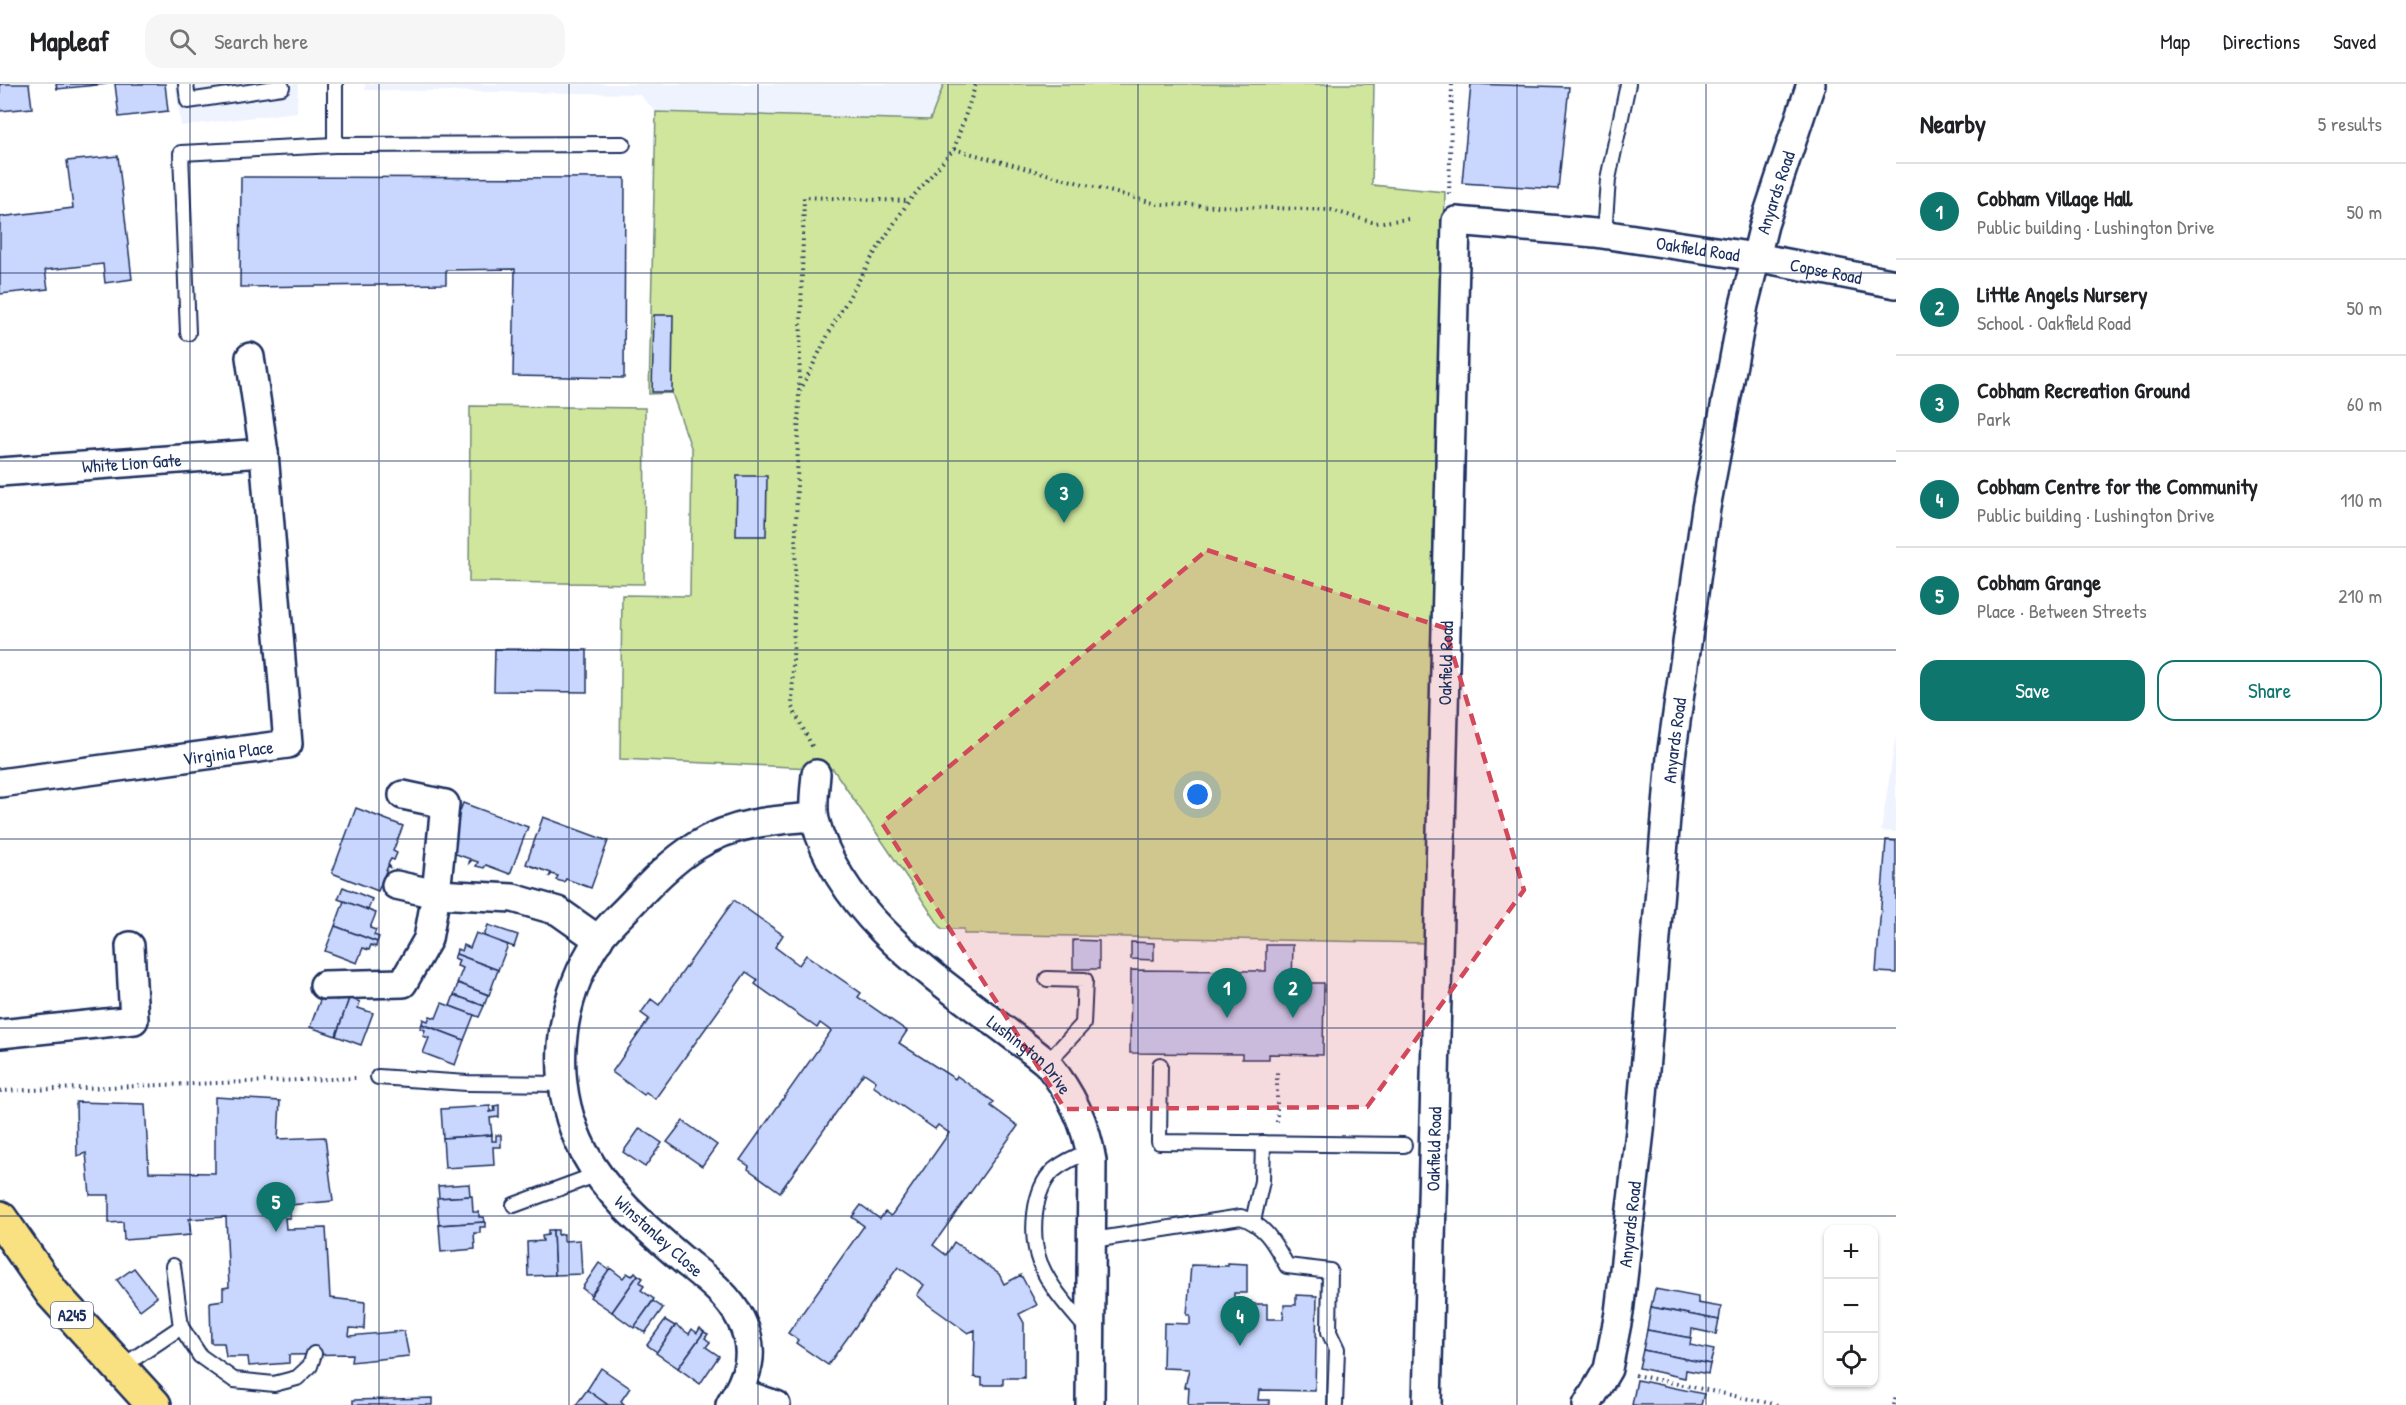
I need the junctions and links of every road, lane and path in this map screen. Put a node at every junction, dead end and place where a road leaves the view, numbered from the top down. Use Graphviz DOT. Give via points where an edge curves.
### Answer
graph roads {
  1 [pos="186,84"];
  2 [pos="335,84"];
  3 [pos="976,84"];
  4 [pos="1452,84"];
  5 [pos="1628,84"];
  6 [pos="1811,84"];
  7 [pos="282,87"];
  8 [pos="623,144"];
  9 [pos="335,145"];
  10 [pos="954,148"];
  11 [pos="909,201"];
  12 [pos="1408,219"];
  13 [pos="1456,221"];
  14 [pos="1604,235"];
  15 [pos="1756,257"];
  16 [pos="1896,284"];
  17 [pos="188,333"];
  18 [pos="250,357"];
  19 [pos="799,393"];
  20 [pos="264,453"];
  21 [pos="0,472"];
  22 [pos="816,774"];
  23 [pos="0,783"];
  24 [pos="403,795"];
  25 [pos="814,817"];
  26 [pos="396,885"];
  27 [pos="436,894"];
  28 [pos="599,940"];
  29 [pos="130,946"];
  30 [pos="1047,979"];
  31 [pos="324,985"];
  32 [pos="0,1034"];
  33 [pos="1047,1063"];
  34 [pos="1160,1065"];
  35 [pos="1277,1068"];
  36 [pos="378,1077"];
  37 [pos="562,1084"];
  38 [pos="0,1091"];
  39 [pos="1270,1143"];
  40 [pos="1404,1145"];
  41 [pos="1090,1151"];
  42 [pos="598,1174"];
  43 [pos="514,1205"];
  44 [pos="0,1218"];
  45 [pos="1253,1221"];
  46 [pos="1093,1240"];
  47 [pos="174,1266"];
  48 [pos="181,1327"];
  49 [pos="1091,1334"];
  50 [pos="314,1354"];
  51 [pos="120,1368"];
  52 [pos="1608,1369"];
  53 [pos="1896,1394"];
  54 [pos="734,1398"];
  55 [pos="154,1405"];
  56 [pos="777,1405"];
  57 [pos="1090,1405"];
  58 [pos="1335,1405"];
  59 [pos="1427,1405"];
  60 [pos="1587,1405"];
  61 [pos="1778,1405"];
  62 [pos="1894,1405"];
  1 -- 7 [label="lane" via="188,101"];
  2 -- 9 [label="lane"];
  3 -- 10 [label="path"];
  4 -- 13 [label="path" via="1449,194"];
  5 -- 14 [label="lane" via="1608,179"];
  6 -- 15 [label="street, Anyards Road"];
  8 -- 9 [label="lane"];
  9 -- 17 [label="lane" via="180,153"];
  10 -- 11 [label="path"];
  10 -- 12 [label="path" via="1151,203 1331,210 1375,223"];
  11 -- 19 [label="path" via="832,325"];
  11 -- 19 [label="path" via="804,197"];
  13 -- 14 [label="street, Oakfield Road"];
  13 -- 59 [label="street, Oakfield Road"];
  14 -- 15 [label="street, Oakfield Road"];
  15 -- 16 [label="street, Copse Road"];
  15 -- 52 [label="street, Anyards Road" via="1708,496 1673,746 1640,1131 1618,1321"];
  18 -- 20 [label="street"];
  19 -- 22 [label="path" via="792,707 806,740 817,752"];
  20 -- 21 [label="street, White Lion Gate"];
  20 -- 23 [label="street, Virginia Place" via="288,744"];
  22 -- 25 [label="street, Lushington Drive"];
  24 -- 27 [label="street" via="445,804"];
  25 -- 28 [label="street, Winstanley Close" via="757,822 697,845 655,879"];
  25 -- 33 [label="street, Lushington Drive" via="839,874 855,900 879,926 944,984"];
  26 -- 27 [label="street"];
  27 -- 28 [label="street" via="513,897 558,911"];
  27 -- 31 [label="street" via="428,939 403,983"];
  28 -- 37 [label="street, Winstanley Close" via="575,986 564,1025"];
  29 -- 32 [label="street" via="134,1020"];
  30 -- 33 [label="lane" via="1085,980 1083,1024"];
  33 -- 41 [label="street, Lushington Drive" via="1078,1108"];
  34 -- 39 [label="lane" via="1159,1142"];
  35 -- 39 [label="path"];
  36 -- 37 [label="lane"];
  36 -- 38 [label="path"];
  37 -- 42 [label="street, Winstanley Close" via="565,1105 584,1152"];
  39 -- 40 [label="lane"];
  39 -- 45 [label="lane"];
  41 -- 46 [label="street, Lushington Drive"];
  41 -- 49 [label="lane" via="1052,1172 1041,1190 1034,1223 1040,1262"];
  42 -- 43 [label="lane"];
  42 -- 54 [label="street, Winstanley Close" via="613,1195 654,1235 724,1294 741,1320 752,1353"];
  44 -- 51 [label="main road, A245" via="52,1293"];
  45 -- 46 [label="lane" via="1230,1216"];
  45 -- 58 [label="lane" via="1267,1232 1287,1266 1330,1270 1329,1332 1337,1349"];
  46 -- 49 [label="street, Lushington Drive"];
  47 -- 48 [label="lane"];
  48 -- 50 [label="lane" via="200,1356 234,1380 274,1384 297,1378 310,1366"];
  48 -- 51 [label="lane"];
  49 -- 57 [label="street, Lushington Drive"];
  51 -- 55 [label="main road, A245"];
  52 -- 60 [label="street, Anyards Road"];
  52 -- 61 [label="path"];
  53 -- 62 [label="path"];
  54 -- 56 [label="street, Winstanley Close"];
}
